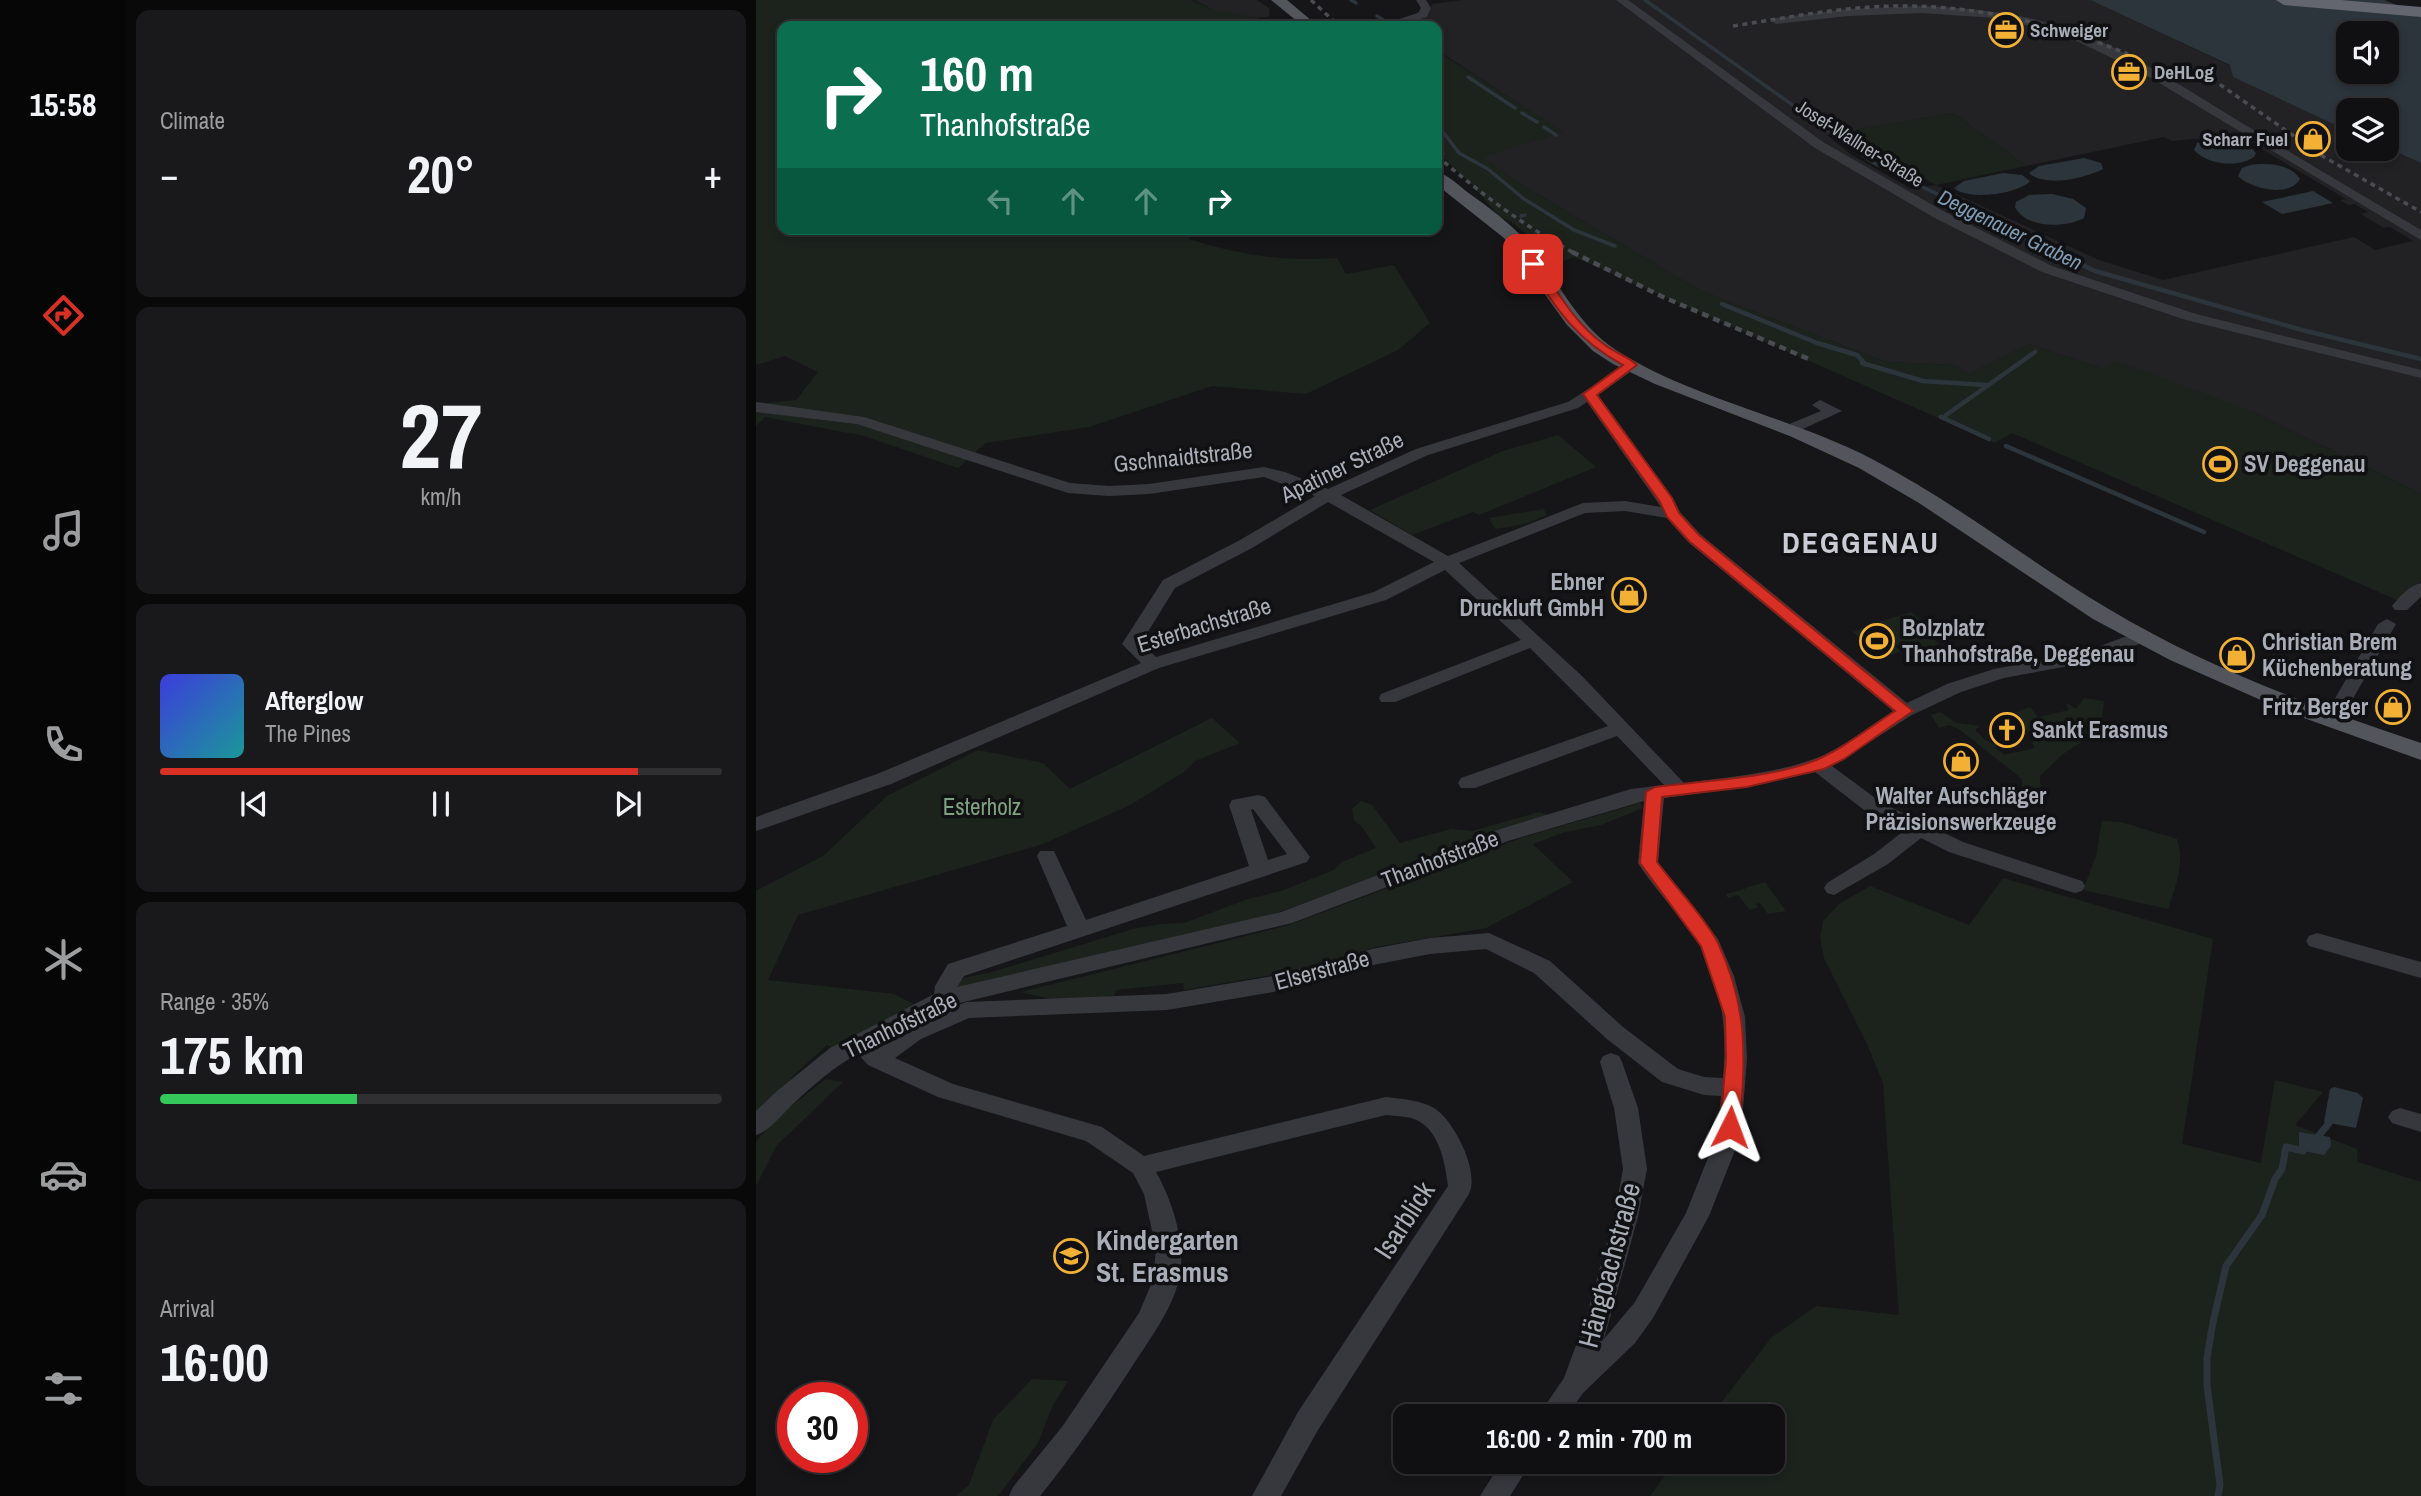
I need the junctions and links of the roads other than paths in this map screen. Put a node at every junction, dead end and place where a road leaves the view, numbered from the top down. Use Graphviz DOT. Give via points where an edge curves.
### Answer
graph roads {
  1 [pos="1278,0"];
  2 [pos="1421,0"];
  3 [pos="1621,0"];
  4 [pos="2284,0"];
  5 [pos="2360,0"];
  6 [pos="2421,5"];
  7 [pos="2421,12"];
  8 [pos="1305,21"];
  9 [pos="1403,21"];
  10 [pos="1776,22"];
  11 [pos="1442,181"];
  12 [pos="2421,236"];
  13 [pos="1631,365"];
  14 [pos="2421,374"];
  15 [pos="1590,394"];
  16 [pos="1820,405"];
  17 [pos="756,407"];
  18 [pos="1788,430"];
  19 [pos="1328,495"];
  20 [pos="1672,514"];
  21 [pos="1447,562"];
  22 [pos="2421,589"];
  23 [pos="2401,606"];
  24 [pos="2387,624"];
  25 [pos="2144,636"];
  26 [pos="1533,641"];
  27 [pos="1153,664"];
  28 [pos="1388,698"];
  29 [pos="1905,711"];
  30 [pos="2331,722"];
  31 [pos="1620,728"];
  32 [pos="2421,752"];
  33 [pos="1818,765"];
  34 [pos="1468,783"];
  35 [pos="1679,789"];
  36 [pos="1655,792"];
  37 [pos="756,824"];
  38 [pos="1920,829"];
  39 [pos="1047,856"];
  40 [pos="1261,870"];
  41 [pos="2075,886"];
  42 [pos="1834,888"];
  43 [pos="1080,930"];
  44 [pos="2317,942"];
  45 [pos="2421,970"];
  46 [pos="945,998"];
  47 [pos="867,1051"];
  48 [pos="1611,1062"];
  49 [pos="1732,1088"];
  50 [pos="756,1126"];
  51 [pos="1141,1166"];
  52 [pos="1574,1385"];
  53 [pos="1560,1404"];
  54 [pos="1509,1474"];
  55 [pos="1023,1496"];
  56 [pos="1266,1496"];
  57 [pos="1494,1496"];
  1 -- 8 [label="main road"];
  2 -- 9 [label="street" via="1426,8 1423,15"];
  3 -- 14 [label="street, Josef-Wallner-Straße" via="1819,145 1938,214 2047,269 2191,317"];
  4 -- 7 [label="highway"];
  5 -- 6 [label="highway"];
  10 -- 12 [label="street" via="1848,11 1938,9 2067,32 2144,70"];
  11 -- 13 [label="main road" via="1510,234 1582,331 1601,349"];
  13 -- 15 [label="street, Apatiner Straße"];
  13 -- 18 [label="main road"];
  15 -- 19 [label="street, Apatiner Straße" via="1573,405 1422,452"];
  15 -- 20 [label="street"];
  16 -- 18 [label="street" via="1834,411"];
  17 -- 19 [label="street, Gschnaidtstraße" via="859,420 1068,488 1149,489 1264,472"];
  18 -- 25 [label="main road" via="1834,447 1913,489 2065,591"];
  19 -- 21 [label="street, Gschnaidtstraße"];
  19 -- 27 [label="street, Apatiner Straße" via="1169,584 1131,644"];
  20 -- 21 [label="street, Esterbachstraße" via="1625,506 1583,508"];
  20 -- 29 [label="street" via="1694,538"];
  21 -- 26 [label="street, Gschnaidtstraße"];
  21 -- 27 [label="street, Esterbachstraße" via="1380,596"];
  22 -- 23 [label="street"];
  24 -- 30 [label="street"];
  25 -- 29 [label="street, Thanhofstraße" via="2076,660 1979,679"];
  25 -- 30 [label="main road"];
  26 -- 28 [label="street"];
  26 -- 31 [label="street, Gschnaidtstraße"];
  27 -- 37 [label="street, Esterbachstraße" via="884,779"];
  29 -- 33 [label="street, Thanhofstraße"];
  30 -- 32 [label="main road"];
  31 -- 34 [label="street"];
  31 -- 35 [label="street, Gschnaidtstraße"];
  33 -- 35 [label="street, Thanhofstraße" via="1747,781"];
  33 -- 38 [label="street" via="1875,808"];
  35 -- 36 [label="street, Thanhofstraße"];
  36 -- 46 [label="street, Thanhofstraße" via="1501,836 1285,918"];
  36 -- 49 [label="street, Hängbachstraße" via="1648,863 1710,944 1723,976 1734,1017"];
  38 -- 41 [label="street" via="1969,852"];
  38 -- 42 [label="street"];
  39 -- 43 [label="street"];
  40 -- 43 [label="street"];
  43 -- 46 [label="street" via="956,970"];
  44 -- 45 [label="street"];
  46 -- 47 [label="street, Thanhofstraße"];
  47 -- 49 [label="street, Elserstraße" via="966,1010 1167,1002 1320,974 1372,957 1489,940 1542,967 1670,1076"];
  47 -- 50 [label="street, Thanhofstraße" via="838,1054"];
  47 -- 51 [label="street" via="946,1091 1094,1134"];
  48 -- 52 [label="street, Hängbachstraße" via="1626,1108 1636,1169 1599,1318"];
  49 -- 52 [label="street, Hängbachstraße" via="1729,1135 1697,1216 1626,1335"];
  51 -- 55 [label="street" via="1164,1222 1166,1280 1124,1361"];
  51 -- 56 [label="street, Isarblick" via="1386,1106 1424,1113 1438,1126 1457,1163 1460,1187 1308,1420"];
  52 -- 53 [label="street, Hängbachstraße"];
  54 -- 57 [label="street"];
}
